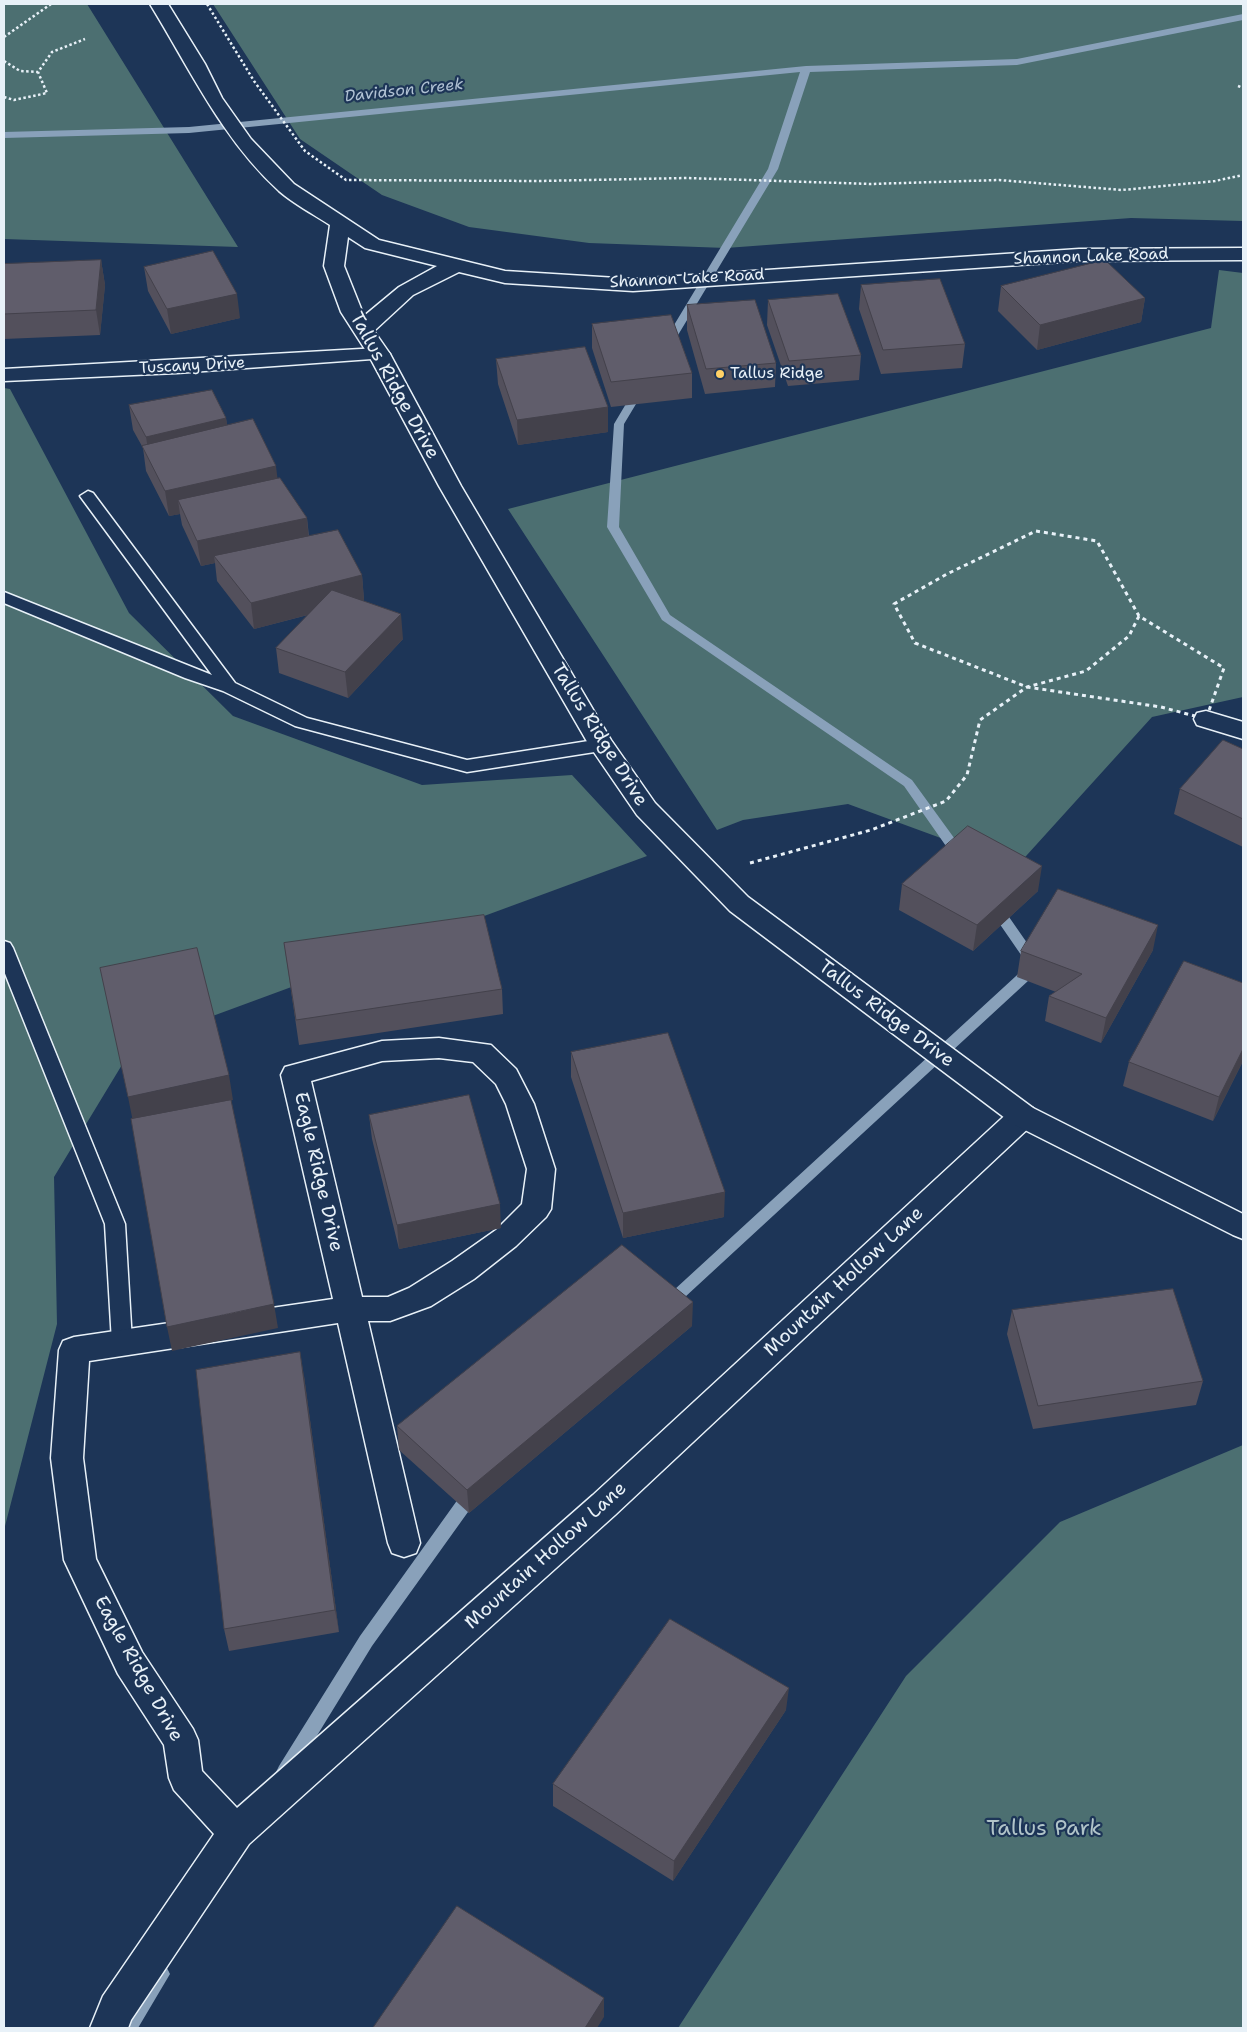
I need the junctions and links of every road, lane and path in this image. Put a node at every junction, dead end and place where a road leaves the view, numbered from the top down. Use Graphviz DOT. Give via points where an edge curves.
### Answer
graph roads {
  1 [pos="51,4"];
  2 [pos="159,4"];
  3 [pos="207,4"];
  4 [pos="4,36"];
  5 [pos="85,39"];
  6 [pos="4,61"];
  7 [pos="38,72"];
  8 [pos="1238,86"];
  9 [pos="1243,88"];
  10 [pos="4,97"];
  11 [pos="1243,175"];
  12 [pos="340,223"];
  13 [pos="1243,254"];
  14 [pos="457,265"];
  15 [pos="363,330"];
  16 [pos="379,354"];
  17 [pos="4,374"];
  18 [pos="88,496"];
  19 [pos="4,596"];
  20 [pos="1139,616"];
  21 [pos="228,686"];
  22 [pos="1027,688"];
  23 [pos="1206,719"];
  24 [pos="1243,731"];
  25 [pos="601,745"];
  26 [pos="709,875"];
  27 [pos="4,948"];
  28 [pos="1023,1116"];
  29 [pos="1243,1227"];
  30 [pos="350,1309"];
  31 [pos="122,1342"];
  32 [pos="404,1543"];
  33 [pos="236,1832"];
  34 [pos="109,2028"];
  1 -- 4 [label="path"];
  2 -- 12 [label="street, Shannon Lake Road" via="213,98 244,143 287,188"];
  3 -- 11 [label="path" via="254,81 305,151 346,180 688,178 871,184 999,180 1122,190 1215,181"];
  5 -- 7 [label="path" via="52,52"];
  6 -- 7 [label="path" via="20,71"];
  7 -- 10 [label="path" via="47,93 14,100"];
  8 -- 9 [label="path"];
  12 -- 14 [label="street, Shannon Lake Road" via="372,244"];
  12 -- 15 [label="street, Tallus Ridge Drive" via="334,266 351,312"];
  13 -- 14 [label="street, Shannon Lake Road" via="1079,255 633,285 505,277"];
  14 -- 15 [label="street" via="420,281 385,305"];
  15 -- 16 [label="street, Tallus Ridge Drive"];
  16 -- 17 [label="street, Tuscany Drive"];
  16 -- 25 [label="street, Tallus Ridge Drive" via="450,486"];
  18 -- 21 [label="lane"];
  19 -- 21 [label="lane" via="191,674"];
  20 -- 22 [label="path" via="1129,636 1086,671"];
  20 -- 22 [label="path" via="1098,541 1036,530 894,604 915,643"];
  20 -- 23 [label="path" via="1224,668"];
  21 -- 25 [label="lane" via="301,722 467,766"];
  22 -- 23 [label="path" via="1162,707"];
  22 -- 26 [label="path" via="980,720 967,775 946,801 871,830"];
  23 -- 24 [label="street"];
  25 -- 26 [label="street, Tallus Ridge Drive" via="646,809"];
  26 -- 28 [label="street, Tallus Ridge Drive" via="739,904"];
  27 -- 31 [label="lane" via="115,1224"];
  28 -- 29 [label="street, Tallus Ridge Drive"];
  28 -- 33 [label="street, Mountain Hollow Lane" via="604,1505"];
  30 -- 30 [label="street, Eagle Ridge Drive" via="295,1075 382,1051 439,1048 480,1052 506,1077 520,1104 541,1169 536,1209 506,1238 420,1297 390,1309"];
  30 -- 31 [label="street, Eagle Ridge Drive"];
  30 -- 32 [label="street, Eagle Ridge Drive"];
  31 -- 33 [label="street, Eagle Ridge Drive" via="74,1350 67,1458 80,1560 130,1663 181,1740 186,1778"];
  33 -- 34 [label="street, Mountain Hollow Lane" via="116,2009"];
}
